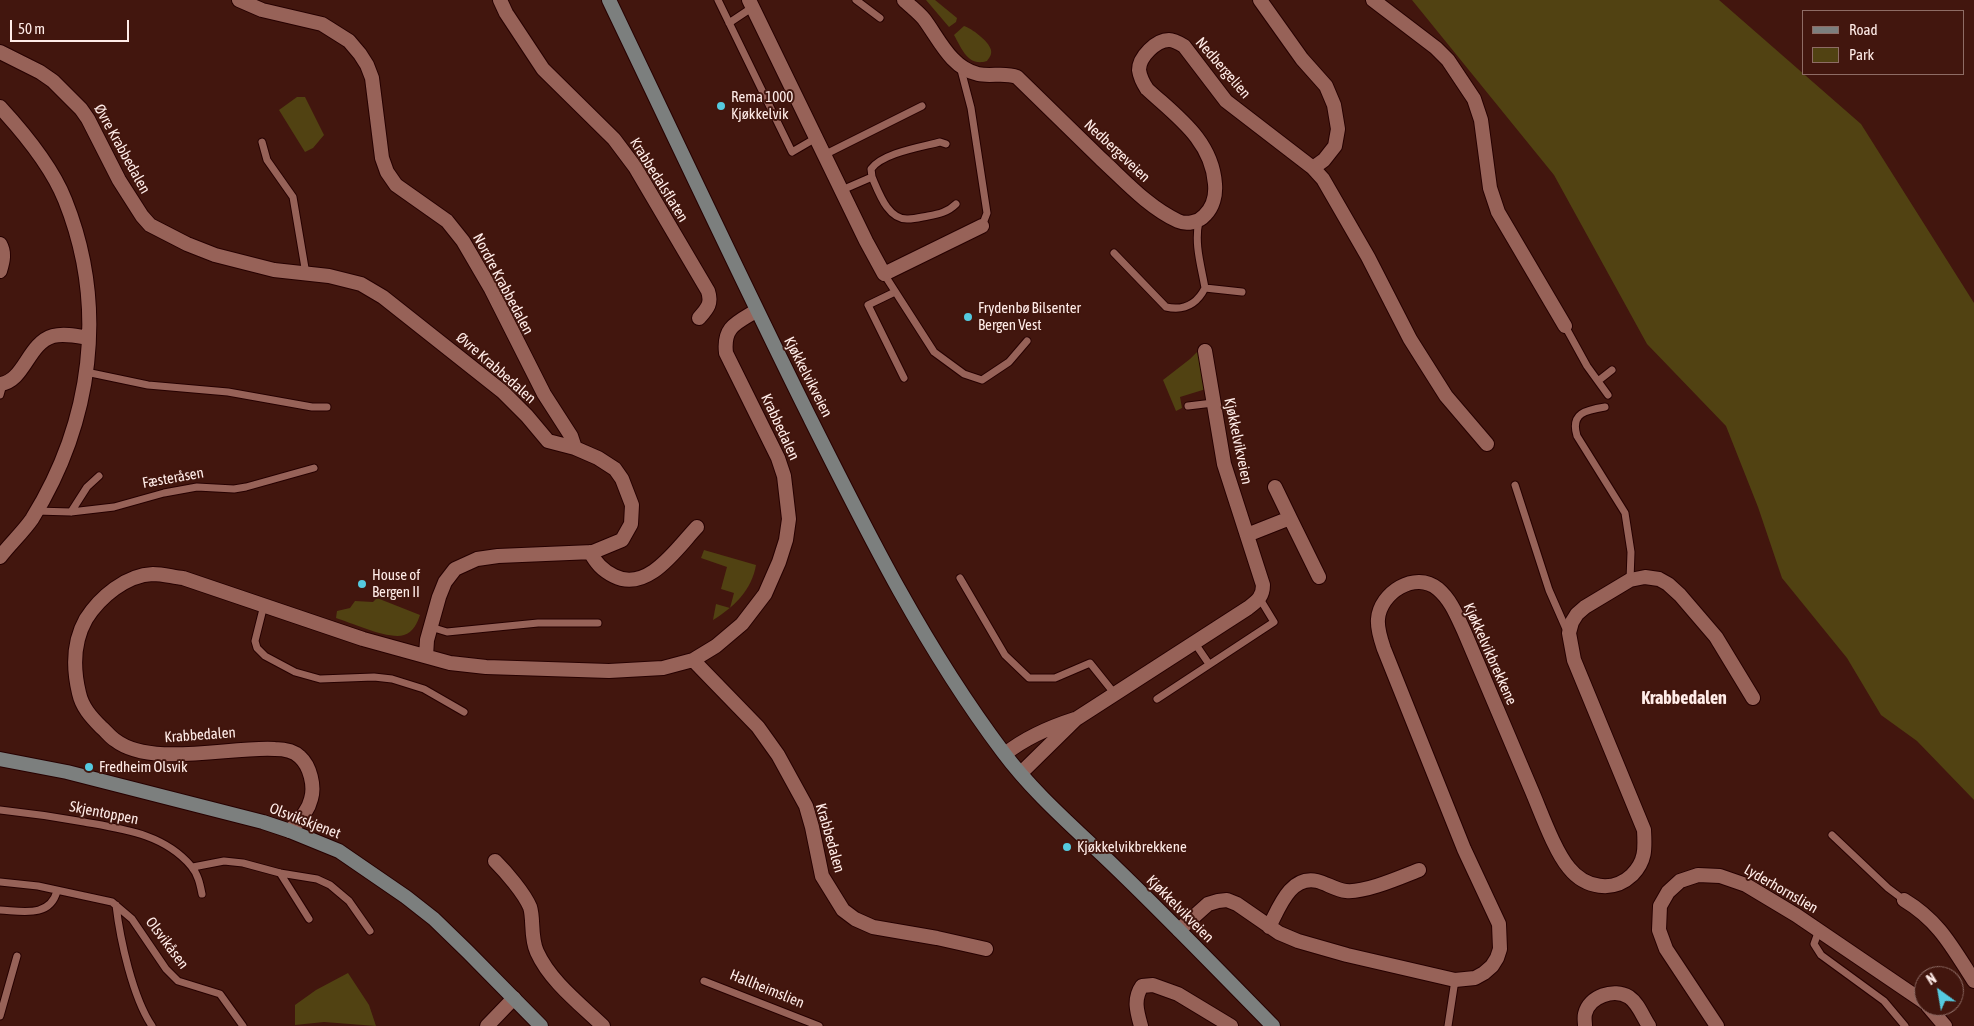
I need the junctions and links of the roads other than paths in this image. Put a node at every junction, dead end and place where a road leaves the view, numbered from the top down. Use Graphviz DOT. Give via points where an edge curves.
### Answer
graph roads {
  1 [pos="239,0"];
  2 [pos="500,0"];
  3 [pos="609,0"];
  4 [pos="718,0"];
  5 [pos="856,0"];
  6 [pos="904,0"];
  7 [pos="1260,0"];
  8 [pos="1372,0"];
  9 [pos="751,4"];
  10 [pos="880,18"];
  11 [pos="729,23"];
  12 [pos="0,52"];
  13 [pos="960,66"];
  14 [pos="922,106"];
  15 [pos="0,107"];
  16 [pos="816,138"];
  17 [pos="262,142"];
  18 [pos="946,144"];
  19 [pos="824,155"];
  20 [pos="1313,168"];
  21 [pos="872,177"];
  22 [pos="842,190"];
  23 [pos="956,204"];
  24 [pos="1199,221"];
  25 [pos="982,226"];
  26 [pos="0,244"];
  27 [pos="1114,253"];
  28 [pos="0,271"];
  29 [pos="306,274"];
  30 [pos="884,274"];
  31 [pos="1205,288"];
  32 [pos="895,292"];
  33 [pos="1242,292"];
  34 [pos="756,311"];
  35 [pos="700,318"];
  36 [pos="1565,326"];
  37 [pos="88,338"];
  38 [pos="1027,342"];
  39 [pos="1205,350"];
  40 [pos="1612,370"];
  41 [pos="86,372"];
  42 [pos="904,378"];
  43 [pos="1598,381"];
  44 [pos="1,387"];
  45 [pos="1608,395"];
  46 [pos="1213,403"];
  47 [pos="1188,406"];
  48 [pos="327,407"];
  49 [pos="1605,407"];
  50 [pos="1487,444"];
  51 [pos="575,448"];
  52 [pos="314,468"];
  53 [pos="99,476"];
  54 [pos="1514,485"];
  55 [pos="1276,487"];
  56 [pos="36,511"];
  57 [pos="70,512"];
  58 [pos="1290,518"];
  59 [pos="697,527"];
  60 [pos="1247,536"];
  61 [pos="590,552"];
  62 [pos="0,557"];
  63 [pos="1319,577"];
  64 [pos="960,578"];
  65 [pos="1630,580"];
  66 [pos="1260,598"];
  67 [pos="264,605"];
  68 [pos="598,623"];
  69 [pos="431,625"];
  70 [pos="1569,633"];
  71 [pos="1194,642"];
  72 [pos="426,656"];
  73 [pos="693,660"];
  74 [pos="1209,664"];
  75 [pos="1114,693"];
  76 [pos="1753,698"];
  77 [pos="1157,699"];
  78 [pos="464,712"];
  79 [pos="1076,719"];
  80 [pos="1005,754"];
  81 [pos="0,760"];
  82 [pos="1021,773"];
  83 [pos="0,810"];
  84 [pos="290,831"];
  85 [pos="1832,835"];
  86 [pos="495,861"];
  87 [pos="193,867"];
  88 [pos="1419,870"];
  89 [pos="280,873"];
  90 [pos="0,882"];
  91 [pos="57,891"];
  92 [pos="202,894"];
  93 [pos="1904,900"];
  94 [pos="116,905"];
  95 [pos="0,910"];
  96 [pos="309,919"];
  97 [pos="1269,927"];
  98 [pos="1179,930"];
  99 [pos="1819,930"];
  100 [pos="370,931"];
  101 [pos="986,949"];
  102 [pos="17,956"];
  103 [pos="1455,980"];
  104 [pos="704,981"];
  105 [pos="1974,981"];
  106 [pos="1914,995"];
  107 [pos="514,998"];
  108 [pos="0,1016"];
  109 [pos="1936,1016"];
  110 [pos="152,1026"];
  111 [pos="243,1026"];
  112 [pos="487,1026"];
  113 [pos="541,1026"];
  114 [pos="603,1026"];
  115 [pos="819,1026"];
  116 [pos="1141,1026"];
  117 [pos="1231,1026"];
  118 [pos="1273,1026"];
  119 [pos="1448,1026"];
  120 [pos="1585,1026"];
  121 [pos="1649,1026"];
  122 [pos="1717,1026"];
  123 [pos="1905,1026"];
  124 [pos="1945,1026"];
  1 -- 51 [label="street, Nordre Krabbedalen" via="262,10 322,24 349,41 360,54 372,78 382,158 387,172 396,185 447,221 463,241"];
  2 -- 35 [label="street, Krabbedalsflaten" via="543,69 614,139 635,167 708,291 708,308"];
  3 -- 34 [label="main road, Kjøkkelvikveien"];
  4 -- 11 [label="lane"];
  5 -- 10 [label="lane"];
  6 -- 13 [label="street, Nedbergeveien"];
  7 -- 20 [label="street" via="1302,59 1326,86 1334,105 1338,129 1335,146"];
  8 -- 36 [label="street" via="1436,48 1474,99 1482,120 1490,188 1498,212"];
  9 -- 11 [label="lane"];
  9 -- 16 [label="street"];
  11 -- 16 [label="lane" via="792,152"];
  12 -- 29 [label="street, Øvre Krabbedalen" via="40,72 81,109 119,180 150,225 216,255 274,270"];
  13 -- 24 [label="street, Nedbergeveien" via="978,74 1017,77 1131,187 1162,212 1180,222"];
  13 -- 25 [label="lane, Nedbergeveien" via="971,108 987,213"];
  14 -- 19 [label="lane"];
  15 -- 37 [label="street" via="42,159 65,198 85,265"];
  16 -- 19 [label="street"];
  17 -- 29 [label="lane" via="268,160 293,198"];
  18 -- 21 [label="lane" via="940,142 883,159 874,164"];
  19 -- 22 [label="street"];
  20 -- 24 [label="street, Nedbergelien" via="1226,101 1184,46 1168,40 1157,44 1144,57 1139,69 1142,81 1195,133 1207,151 1214,171 1214,202"];
  20 -- 50 [label="street, Nedbergelien" via="1323,179 1359,241 1410,339 1441,388"];
  21 -- 22 [label="lane"];
  21 -- 23 [label="lane" via="884,201 898,218 937,214 950,210"];
  22 -- 30 [label="street"];
  24 -- 31 [label="lane" via="1197,251"];
  25 -- 30 [label="street, Nedbergeveien"];
  26 -- 28 [label="street" via="4,261"];
  27 -- 31 [label="lane" via="1166,308 1181,309 1190,305 1199,299"];
  29 -- 51 [label="street, Øvre Krabbedalen" via="361,284 384,297 503,392 548,441"];
  30 -- 32 [label="lane"];
  31 -- 33 [label="lane"];
  32 -- 38 [label="lane" via="934,352 964,374 982,380 1009,362"];
  32 -- 42 [label="lane" via="868,305"];
  34 -- 73 [label="street, Krabbedalen" via="735,324 724,340 726,353 784,476 789,519 786,540 765,594 742,624"];
  34 -- 80 [label="main road, Kjøkkelvikveien" via="867,531 919,626"];
  36 -- 43 [label="lane"];
  37 -- 41 [label="street"];
  37 -- 44 [label="street" via="63,335 47,338 32,351 17,374"];
  39 -- 46 [label="street, Kjøkkelvikveien"];
  40 -- 43 [label="lane"];
  41 -- 48 [label="lane" via="148,385 228,392"];
  41 -- 56 [label="street" via="72,437 56,476"];
  43 -- 45 [label="lane"];
  46 -- 47 [label="lane"];
  46 -- 60 [label="street, Kjøkkelvikveien" via="1224,464"];
  49 -- 65 [label="lane" via="1582,414 1576,419 1575,428 1625,513 1631,552"];
  51 -- 61 [label="street, Øvre Krabbedalen" via="615,469 632,505 631,524 622,540"];
  52 -- 57 [label="lane, Fæsteråsen" via="246,488 197,487 114,507"];
  53 -- 57 [label="lane"];
  54 -- 70 [label="lane, Kjøkkelvikbrekkene" via="1549,590"];
  55 -- 58 [label="street, Kjøkkelvikveien"];
  56 -- 57 [label="lane, Fæsteråsen"];
  56 -- 62 [label="street"];
  58 -- 60 [label="street"];
  58 -- 63 [label="street, Kjøkkelvikveien"];
  59 -- 61 [label="street" via="655,571 637,579 622,580 605,571"];
  60 -- 66 [label="street, Kjøkkelvikveien" via="1263,585"];
  61 -- 69 [label="street, Øvre Krabbedalen" via="477,559 455,570 445,582"];
  64 -- 75 [label="lane" via="1005,655 1029,678 1055,678 1090,664"];
  65 -- 70 [label="street" via="1585,607 1572,622"];
  65 -- 76 [label="street" via="1645,577 1668,584 1716,637"];
  66 -- 71 [label="street"];
  66 -- 74 [label="lane" via="1274,622"];
  67 -- 72 [label="street, Krabbedalen" via="363,639"];
  67 -- 78 [label="lane" via="255,640 256,648 265,656 295,672 320,679 374,677 392,680 424,690"];
  67 -- 84 [label="street, Krabbedalen" via="183,578 152,574 126,581 102,599 86,620 77,642 74,673 83,705 92,719 116,742 162,755 276,749 301,757 311,775 311,799 306,812"];
  68 -- 69 [label="lane" via="538,623 447,632"];
  69 -- 72 [label="street, Øvre Krabbedalen"];
  70 -- 103 [label="street, Kjøkkelvikbrekkene" via="1574,660 1644,830 1646,851 1637,870 1622,882 1602,887 1584,882 1569,868 1559,852 1450,603 1437,588 1419,582 1408,583 1391,592 1380,609 1378,630 1384,649 1464,849 1499,924 1500,948 1492,966 1475,978"];
  71 -- 74 [label="lane"];
  71 -- 75 [label="street"];
  72 -- 73 [label="street, Krabbedalen" via="450,663 486,667 609,671 664,668"];
  73 -- 101 [label="street, Krabbedalen" via="753,721 778,756 806,806 822,876 843,910 872,927"];
  74 -- 77 [label="lane"];
  75 -- 79 [label="street"];
  79 -- 80 [label="street" via="1039,733"];
  79 -- 82 [label="street"];
  80 -- 82 [label="main road, Kjøkkelvikveien"];
  81 -- 84 [label="main road, Olsvikskjenet" via="67,772"];
  82 -- 98 [label="main road, Kjøkkelvikveien"];
  83 -- 87 [label="lane, Skjentoppen" via="132,831 160,841"];
  84 -- 107 [label="main road, Olsvikskjenet" via="339,850 406,897 434,919"];
  85 -- 93 [label="lane"];
  86 -- 114 [label="street" via="510,876 530,907 536,952 549,972"];
  87 -- 89 [label="lane" via="224,861"];
  87 -- 92 [label="lane"];
  88 -- 97 [label="street" via="1354,891 1344,891 1317,881 1297,883 1290,889"];
  89 -- 96 [label="lane"];
  89 -- 100 [label="lane" via="317,879 330,885 349,901"];
  90 -- 91 [label="lane, Olsvikåsen"];
  91 -- 94 [label="lane, Olsvikåsen"];
  91 -- 95 [label="lane" via="49,907 39,911"];
  93 -- 105 [label="street" via="1937,926"];
  94 -- 110 [label="lane, Olsvikåsen" via="129,967 144,1015"];
  94 -- 111 [label="lane, Olsvikåsen" via="132,919 178,981 220,994"];
  97 -- 98 [label="street, Kjøkkelvikbrekkene" via="1238,904 1227,900 1208,904"];
  97 -- 103 [label="street, Kjøkkelvikbrekkene" via="1298,941"];
  98 -- 118 [label="main road, Kjøkkelvikveien"];
  99 -- 106 [label="street, Lyderhornslien"];
  99 -- 122 [label="street, Lyderhornslien" via="1730,878 1698,875 1680,881 1668,892 1660,906 1659,930 1666,949"];
  99 -- 123 [label="lane" via="1814,944 1821,955 1884,1001"];
  102 -- 108 [label="lane"];
  103 -- 119 [label="lane"];
  104 -- 115 [label="lane, Hallheimslien"];
  107 -- 112 [label="street"];
  107 -- 113 [label="main road, Olsvikskjenet"];
  109 -- 124 [label="street"];
  116 -- 117 [label="street" via="1136,994 1142,986 1153,984 1178,994"];
  120 -- 121 [label="street" via="1585,1014 1591,1003 1603,994 1617,993 1632,1000"];
}
